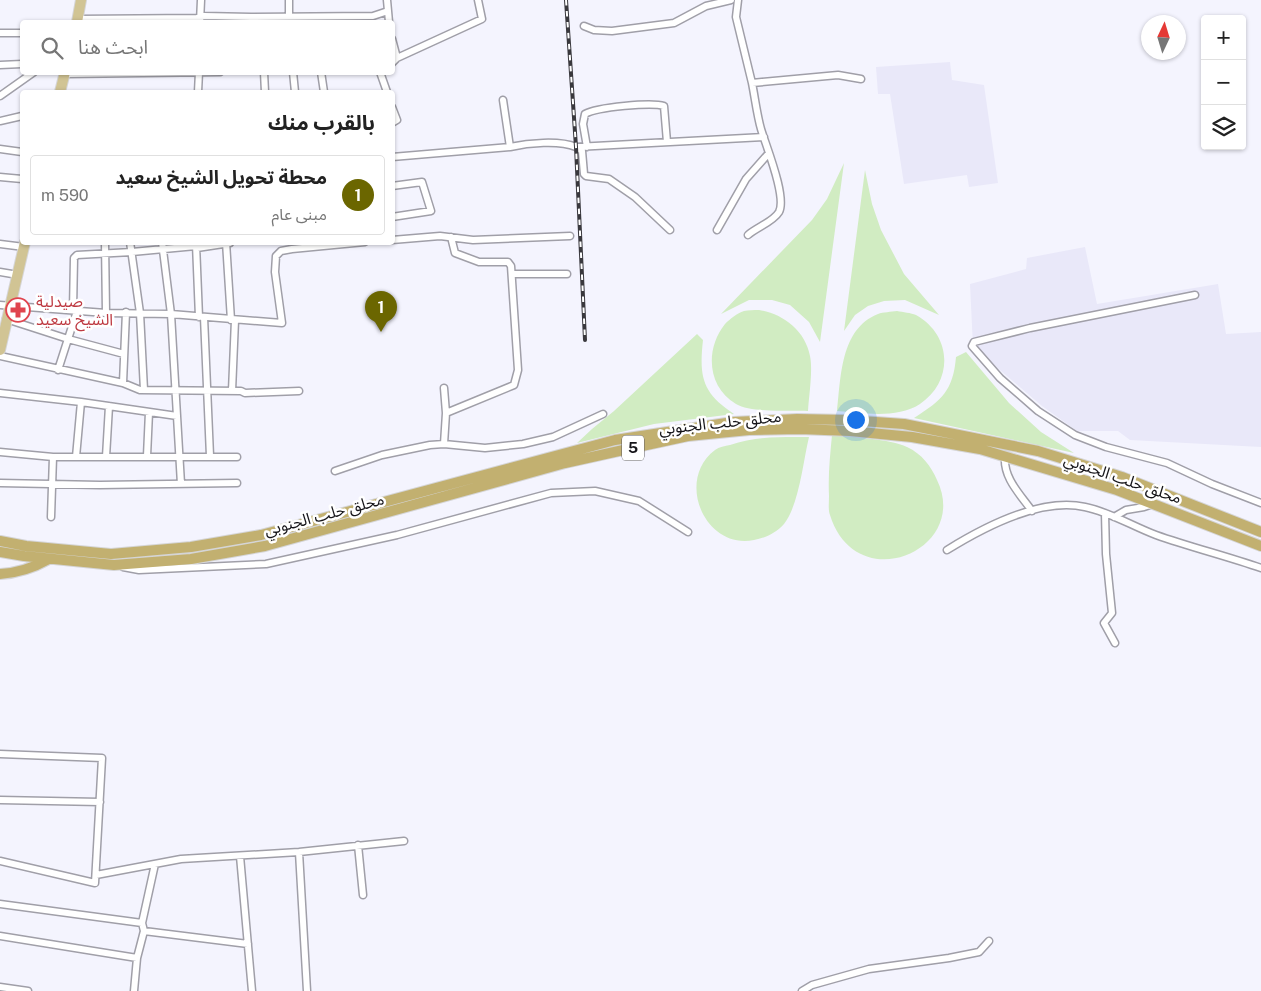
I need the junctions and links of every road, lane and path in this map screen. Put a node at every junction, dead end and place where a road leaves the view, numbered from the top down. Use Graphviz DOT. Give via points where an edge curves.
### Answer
graph roads {
  1 [pos="81,0"];
  2 [pos="201,0"];
  3 [pos="289,0"];
  4 [pos="387,0"];
  5 [pos="478,0"];
  6 [pos="731,0"];
  7 [pos="738,0"];
  8 [pos="388,11"];
  9 [pos="77,20"];
  10 [pos="200,20"];
  11 [pos="289,20"];
  12 [pos="389,20"];
  13 [pos="584,26"];
  14 [pos="0,33"];
  15 [pos="20,33"];
  16 [pos="395,61"];
  17 [pos="20,64"];
  18 [pos="0,65"];
  19 [pos="30,75"];
  20 [pos="64,75"];
  21 [pos="199,75"];
  22 [pos="264,75"];
  23 [pos="293,75"];
  24 [pos="321,75"];
  25 [pos="381,75"];
  26 [pos="861,79"];
  27 [pos="752,83"];
  28 [pos="61,90"];
  29 [pos="198,90"];
  30 [pos="265,90"];
  31 [pos="295,90"];
  32 [pos="324,90"];
  33 [pos="386,90"];
  34 [pos="0,96"];
  35 [pos="503,100"];
  36 [pos="20,116"];
  37 [pos="0,121"];
  38 [pos="764,137"];
  39 [pos="667,142"];
  40 [pos="510,147"];
  41 [pos="587,147"];
  42 [pos="576,148"];
  43 [pos="0,149"];
  44 [pos="20,152"];
  45 [pos="769,153"];
  46 [pos="395,157"];
  47 [pos="0,177"];
  48 [pos="20,179"];
  49 [pos="395,186"];
  50 [pos="395,217"];
  51 [pos="670,230"];
  52 [pos="717,230"];
  53 [pos="748,235"];
  54 [pos="570,236"];
  55 [pos="451,237"];
  56 [pos="395,240"];
  57 [pos="0,244"];
  58 [pos="20,245"];
  59 [pos="25,245"];
  60 [pos="105,245"];
  61 [pos="131,245"];
  62 [pos="228,245"];
  63 [pos="334,245"];
  64 [pos="162,246"];
  65 [pos="196,246"];
  66 [pos="132,252"];
  67 [pos="105,254"];
  68 [pos="0,272"];
  69 [pos="512,274"];
  70 [pos="568,274"];
  71 [pos="18,275"];
  72 [pos="1195,296"];
  73 [pos="5,305"];
  74 [pos="75,310"];
  75 [pos="126,312"];
  76 [pos="106,313"];
  77 [pos="140,313"];
  78 [pos="171,314"];
  79 [pos="202,317"];
  80 [pos="6,319"];
  81 [pos="233,320"];
  82 [pos="68,339"];
  83 [pos="0,350"];
  84 [pos="124,354"];
  85 [pos="0,356"];
  86 [pos="58,370"];
  87 [pos="123,383"];
  88 [pos="444,388"];
  89 [pos="144,390"];
  90 [pos="176,390"];
  91 [pos="207,390"];
  92 [pos="232,391"];
  93 [pos="299,391"];
  94 [pos="0,394"];
  95 [pos="81,402"];
  96 [pos="109,406"];
  97 [pos="149,412"];
  98 [pos="446,413"];
  99 [pos="603,414"];
  100 [pos="178,416"];
  101 [pos="444,444"];
  102 [pos="0,452"];
  103 [pos="147,456"];
  104 [pos="210,456"];
  105 [pos="1005,456"];
  106 [pos="53,457"];
  107 [pos="106,457"];
  108 [pos="180,457"];
  109 [pos="237,457"];
  110 [pos="76,458"];
  111 [pos="335,471"];
  112 [pos="237,482"];
  113 [pos="0,483"];
  114 [pos="53,484"];
  115 [pos="180,484"];
  116 [pos="1154,503"];
  117 [pos="1261,503"];
  118 [pos="1032,511"];
  119 [pos="1105,513"];
  120 [pos="51,517"];
  121 [pos="1114,517"];
  122 [pos="688,532"];
  123 [pos="1261,532"];
  124 [pos="0,541"];
  125 [pos="1261,546"];
  126 [pos="946,550"];
  127 [pos="0,552"];
  128 [pos="49,559"];
  129 [pos="114,565"];
  130 [pos="1261,568"];
  131 [pos="0,574"];
  132 [pos="1115,643"];
  133 [pos="0,754"];
  134 [pos="0,800"];
  135 [pos="100,802"];
  136 [pos="404,841"];
  137 [pos="358,845"];
  138 [pos="299,852"];
  139 [pos="240,856"];
  140 [pos="0,861"];
  141 [pos="155,864"];
  142 [pos="96,875"];
  143 [pos="363,894"];
  144 [pos="0,904"];
  145 [pos="143,927"];
  146 [pos="0,936"];
  147 [pos="989,941"];
  148 [pos="248,944"];
  149 [pos="137,958"];
  150 [pos="0,987"];
  151 [pos="28,991"];
  152 [pos="134,991"];
  153 [pos="252,991"];
  154 [pos="307,991"];
  155 [pos="802,991"];
  1 -- 9 [label="main road"];
  2 -- 10 [label="street"];
  3 -- 11 [label="street"];
  4 -- 8 [label="street"];
  5 -- 16 [label="street" via="482,20"];
  6 -- 13 [label="street" via="706,6 674,23 612,31"];
  7 -- 27 [label="street" via="736,17"];
  8 -- 11 [label="street" via="373,16"];
  8 -- 12 [label="street"];
  10 -- 11 [label="street"];
  14 -- 15 [label="street"];
  17 -- 18 [label="street"];
  19 -- 34 [label="street"];
  20 -- 28 [label="main road"];
  21 -- 29 [label="street"];
  22 -- 30 [label="street"];
  23 -- 31 [label="street"];
  24 -- 32 [label="street"];
  25 -- 33 [label="street"];
  26 -- 27 [label="street" via="838,75"];
  27 -- 38 [label="street"];
  35 -- 40 [label="street"];
  36 -- 37 [label="street"];
  38 -- 39 [label="street"];
  38 -- 45 [label="street"];
  39 -- 41 [label="street"];
  39 -- 41 [label="street" via="664,106 644,105 604,108 585,114"];
  40 -- 42 [label="street" via="568,144"];
  40 -- 46 [label="street"];
  41 -- 42 [label="street"];
  42 -- 51 [label="street" via="582,151 586,176 610,179"];
  43 -- 44 [label="street"];
  45 -- 52 [label="street" via="746,179"];
  45 -- 53 [label="street" via="777,181 780,210"];
  47 -- 48 [label="street"];
  49 -- 50 [label="street" via="422,182 431,212"];
  54 -- 55 [label="street" via="472,240"];
  55 -- 56 [label="street"];
  55 -- 69 [label="street" via="455,252 480,262 508,262"];
  57 -- 58 [label="street"];
  59 -- 71 [label="main road"];
  60 -- 67 [label="street"];
  61 -- 66 [label="street"];
  62 -- 81 [label="street"];
  63 -- 81 [label="street" via="281,251 276,256 282,323"];
  64 -- 65 [label="street"];
  64 -- 66 [label="street"];
  64 -- 78 [label="street"];
  65 -- 79 [label="street"];
  66 -- 67 [label="street"];
  66 -- 77 [label="street"];
  67 -- 74 [label="street" via="75,256"];
  67 -- 76 [label="street"];
  68 -- 71 [label="street"];
  69 -- 70 [label="street"];
  69 -- 98 [label="street" via="518,352 514,385"];
  71 -- 73 [label="main road"];
  72 -- 117 [label="street" via="1030,328 972,345 1000,378 1038,411 1075,434 1096,444 1167,463"];
  73 -- 74 [label="street"];
  73 -- 80 [label="main road"];
  74 -- 76 [label="street"];
  74 -- 82 [label="street"];
  75 -- 76 [label="street"];
  75 -- 77 [label="street"];
  75 -- 84 [label="street"];
  77 -- 78 [label="street"];
  77 -- 89 [label="street"];
  78 -- 79 [label="street"];
  78 -- 90 [label="street"];
  79 -- 81 [label="street"];
  79 -- 91 [label="street"];
  80 -- 82 [label="street"];
  80 -- 83 [label="main road"];
  81 -- 92 [label="street"];
  82 -- 84 [label="street"];
  82 -- 86 [label="street"];
  84 -- 87 [label="street"];
  85 -- 86 [label="street"];
  86 -- 87 [label="street"];
  87 -- 89 [label="street"];
  88 -- 98 [label="street"];
  89 -- 90 [label="street"];
  90 -- 91 [label="street"];
  90 -- 100 [label="street"];
  91 -- 92 [label="street"];
  91 -- 104 [label="street"];
  92 -- 93 [label="street"];
  94 -- 95 [label="street"];
  95 -- 96 [label="street"];
  95 -- 110 [label="street"];
  96 -- 97 [label="street"];
  96 -- 107 [label="street"];
  97 -- 100 [label="street"];
  97 -- 103 [label="street"];
  98 -- 101 [label="street"];
  99 -- 101 [label="street" via="553,437 523,444 485,448"];
  100 -- 108 [label="street"];
  101 -- 111 [label="street" via="382,455"];
  102 -- 106 [label="street"];
  103 -- 107 [label="street"];
  103 -- 108 [label="street"];
  104 -- 108 [label="street"];
  104 -- 109 [label="street"];
  105 -- 116 [label="highway, محلق حلب الجنوبي / 5"];
  105 -- 118 [label="street" via="1008,477"];
  105 -- 129 [label="highway, محلق حلب الجنوبي / 5" via="912,437 850,431 749,430 688,436 565,463 265,546 191,559"];
  106 -- 110 [label="street"];
  106 -- 114 [label="street"];
  107 -- 110 [label="street"];
  108 -- 115 [label="street"];
  112 -- 115 [label="street"];
  113 -- 114 [label="street"];
  114 -- 115 [label="street"];
  114 -- 120 [label="street"];
  116 -- 121 [label="street" via="1126,510"];
  116 -- 125 [label="highway, محلق حلب الجنوبي / 5"];
  118 -- 119 [label="street" via="1060,505 1084,506"];
  118 -- 126 [label="street" via="977,531"];
  119 -- 121 [label="street"];
  119 -- 132 [label="street" via="1112,613 1104,623"];
  121 -- 130 [label="street" via="1158,536"];
  122 -- 129 [label="street" via="639,501 595,491 551,493 397,536 266,564 139,570"];
  123 -- 124 [label="highway, محلق حلب الجنوبي / 5" via="1122,477 1038,451 904,424 797,419 733,422 614,440 261,536 191,547 111,554"];
  127 -- 128 [label="highway, محلق حلب الجنوبي / 5"];
  128 -- 129 [label="highway, محلق حلب الجنوبي / 5"];
  128 -- 131 [label="highway" via="31,569"];
  133 -- 135 [label="street" via="102,758"];
  134 -- 135 [label="street"];
  135 -- 142 [label="street"];
  136 -- 137 [label="street"];
  137 -- 138 [label="street"];
  137 -- 143 [label="street"];
  138 -- 139 [label="street"];
  138 -- 154 [label="street"];
  139 -- 141 [label="street"];
  139 -- 148 [label="street"];
  140 -- 142 [label="street" via="95,883"];
  141 -- 142 [label="street"];
  141 -- 145 [label="street"];
  144 -- 145 [label="street"];
  145 -- 148 [label="street"];
  145 -- 149 [label="street"];
  146 -- 149 [label="street"];
  147 -- 155 [label="street" via="979,952 868,969 812,985"];
  148 -- 153 [label="street"];
  149 -- 152 [label="street"];
  150 -- 151 [label="street"];
}
